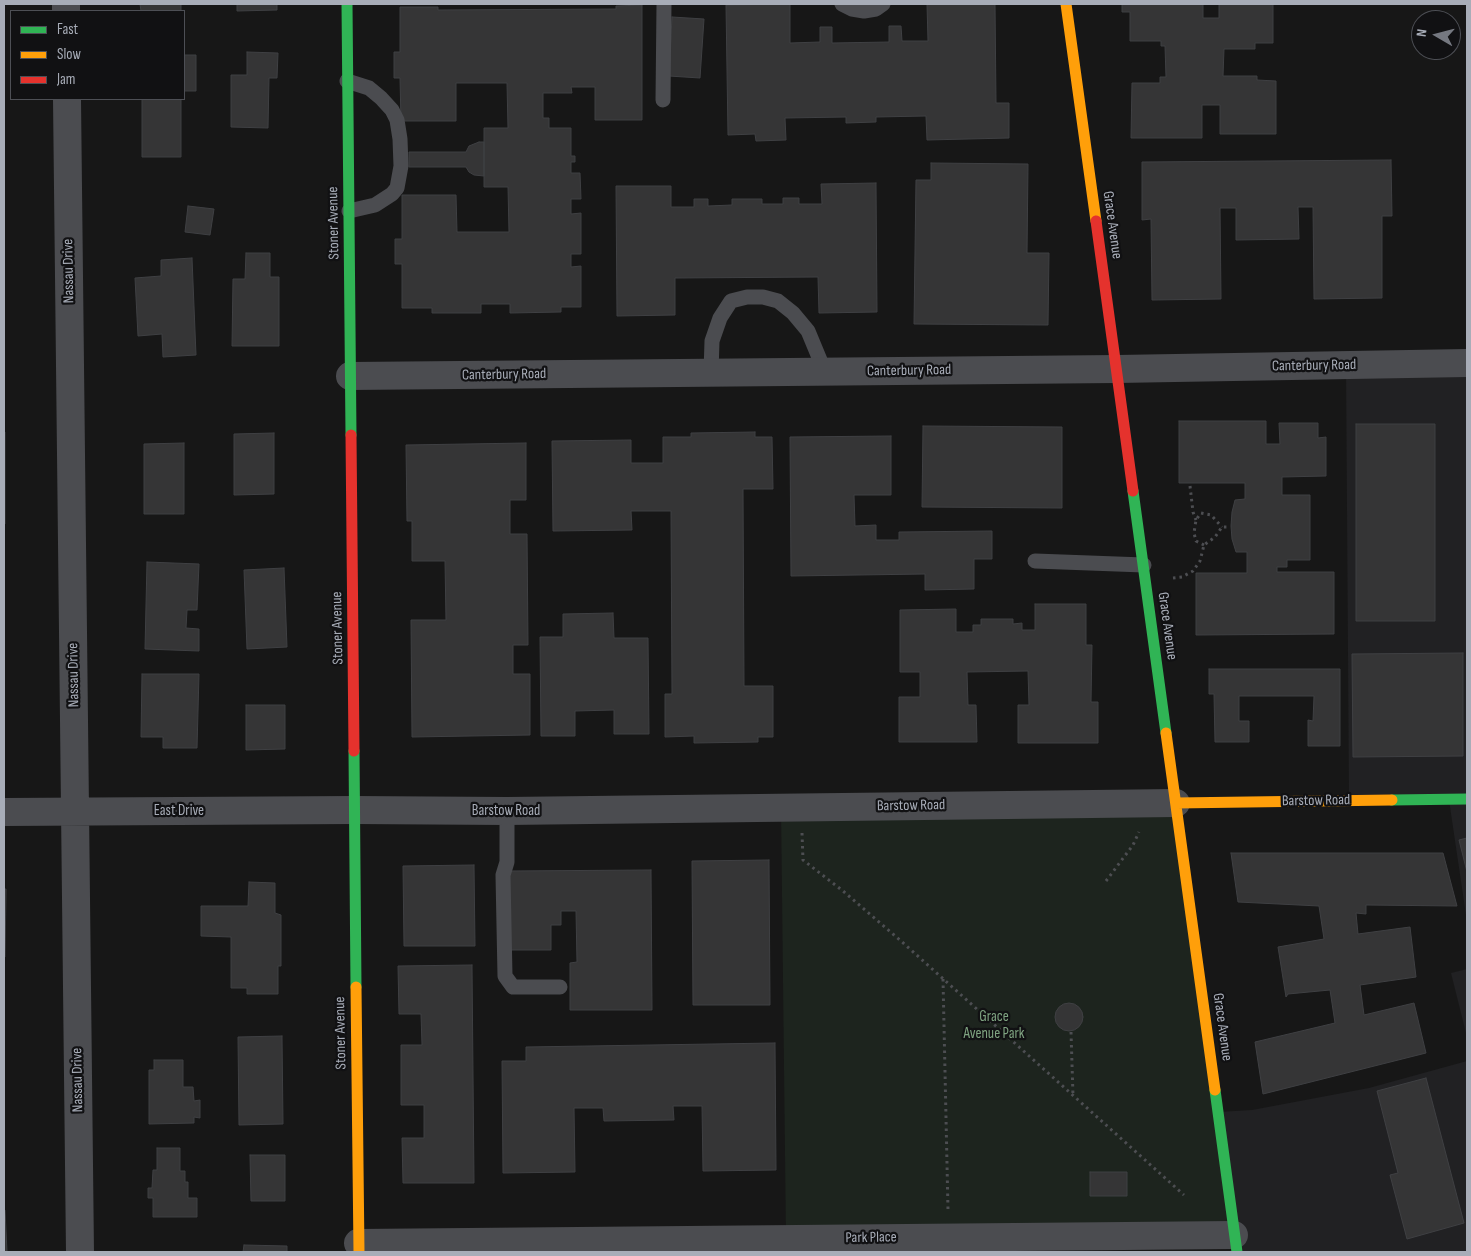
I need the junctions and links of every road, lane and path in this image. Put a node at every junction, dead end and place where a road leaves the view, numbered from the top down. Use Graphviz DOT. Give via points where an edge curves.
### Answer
graph roads {
  1 [pos="346,4"];
  2 [pos="664,4"];
  3 [pos="842,4"];
  4 [pos="883,4"];
  5 [pos="1066,4"];
  6 [pos="348,80"];
  7 [pos="67,100"];
  8 [pos="663,100"];
  9 [pos="349,211"];
  10 [pos="1467,363"];
  11 [pos="1117,369"];
  12 [pos="825,372"];
  13 [pos="711,373"];
  14 [pos="350,376"];
  15 [pos="1190,486"];
  16 [pos="1196,520"];
  17 [pos="1204,545"];
  18 [pos="1035,561"];
  19 [pos="1144,565"];
  20 [pos="1174,578"];
  21 [pos="1467,799"];
  22 [pos="1176,803"];
  23 [pos="354,810"];
  24 [pos="507,811"];
  25 [pos="4,812"];
  26 [pos="76,812"];
  27 [pos="802,828"];
  28 [pos="1139,832"];
  29 [pos="1106,881"];
  30 [pos="943,978"];
  31 [pos="560,987"];
  32 [pos="1071,1032"];
  33 [pos="1073,1097"];
  34 [pos="1184,1195"];
  35 [pos="949,1237"];
  36 [pos="1235,1244"];
  37 [pos="358,1248"];
  38 [pos="80,1252"];
  1 -- 6 [label="street, Stoner Avenue"];
  2 -- 8 [label="lane"];
  3 -- 4 [label="lane" via="864,11"];
  5 -- 11 [label="street, Grace Avenue"];
  6 -- 9 [label="street, Stoner Avenue"];
  6 -- 9 [label="lane" via="369,88 392,110 397,120 401,166 400,179 392,194 375,204"];
  7 -- 26 [label="street, Nassau Drive"];
  9 -- 14 [label="street, Stoner Avenue"];
  10 -- 11 [label="street, Canterbury Road"];
  11 -- 12 [label="street, Canterbury Road"];
  11 -- 19 [label="street, Grace Avenue"];
  12 -- 13 [label="street, Canterbury Road"];
  12 -- 13 [label="lane" via="808,331 793,313 778,302 763,297 747,297 731,301 720,318 712,341"];
  13 -- 14 [label="street, Canterbury Road"];
  14 -- 23 [label="street, Stoner Avenue"];
  15 -- 16 [label="path" via="1192,512"];
  16 -- 17 [label="path" via="1196,541"];
  16 -- 17 [label="path" via="1201,513 1211,515 1225,527"];
  17 -- 20 [label="path" via="1200,561 1193,571"];
  18 -- 19 [label="lane"];
  19 -- 22 [label="street, Grace Avenue"];
  21 -- 22 [label="street, Barstow Road"];
  22 -- 24 [label="street, Barstow Road"];
  22 -- 36 [label="street, Grace Avenue"];
  23 -- 24 [label="street, Barstow Road"];
  23 -- 26 [label="street, East Drive"];
  23 -- 37 [label="street, Stoner Avenue"];
  24 -- 31 [label="lane" via="507,862 503,875 504,976 513,987"];
  25 -- 26 [label="street, East Drive"];
  26 -- 38 [label="street, Nassau Drive"];
  27 -- 30 [label="path" via="803,860"];
  28 -- 29 [label="path"];
  30 -- 33 [label="path"];
  30 -- 35 [label="path"];
  32 -- 33 [label="path"];
  33 -- 34 [label="path"];
  35 -- 36 [label="street, Park Place"];
  35 -- 37 [label="street, Park Place"];
}
